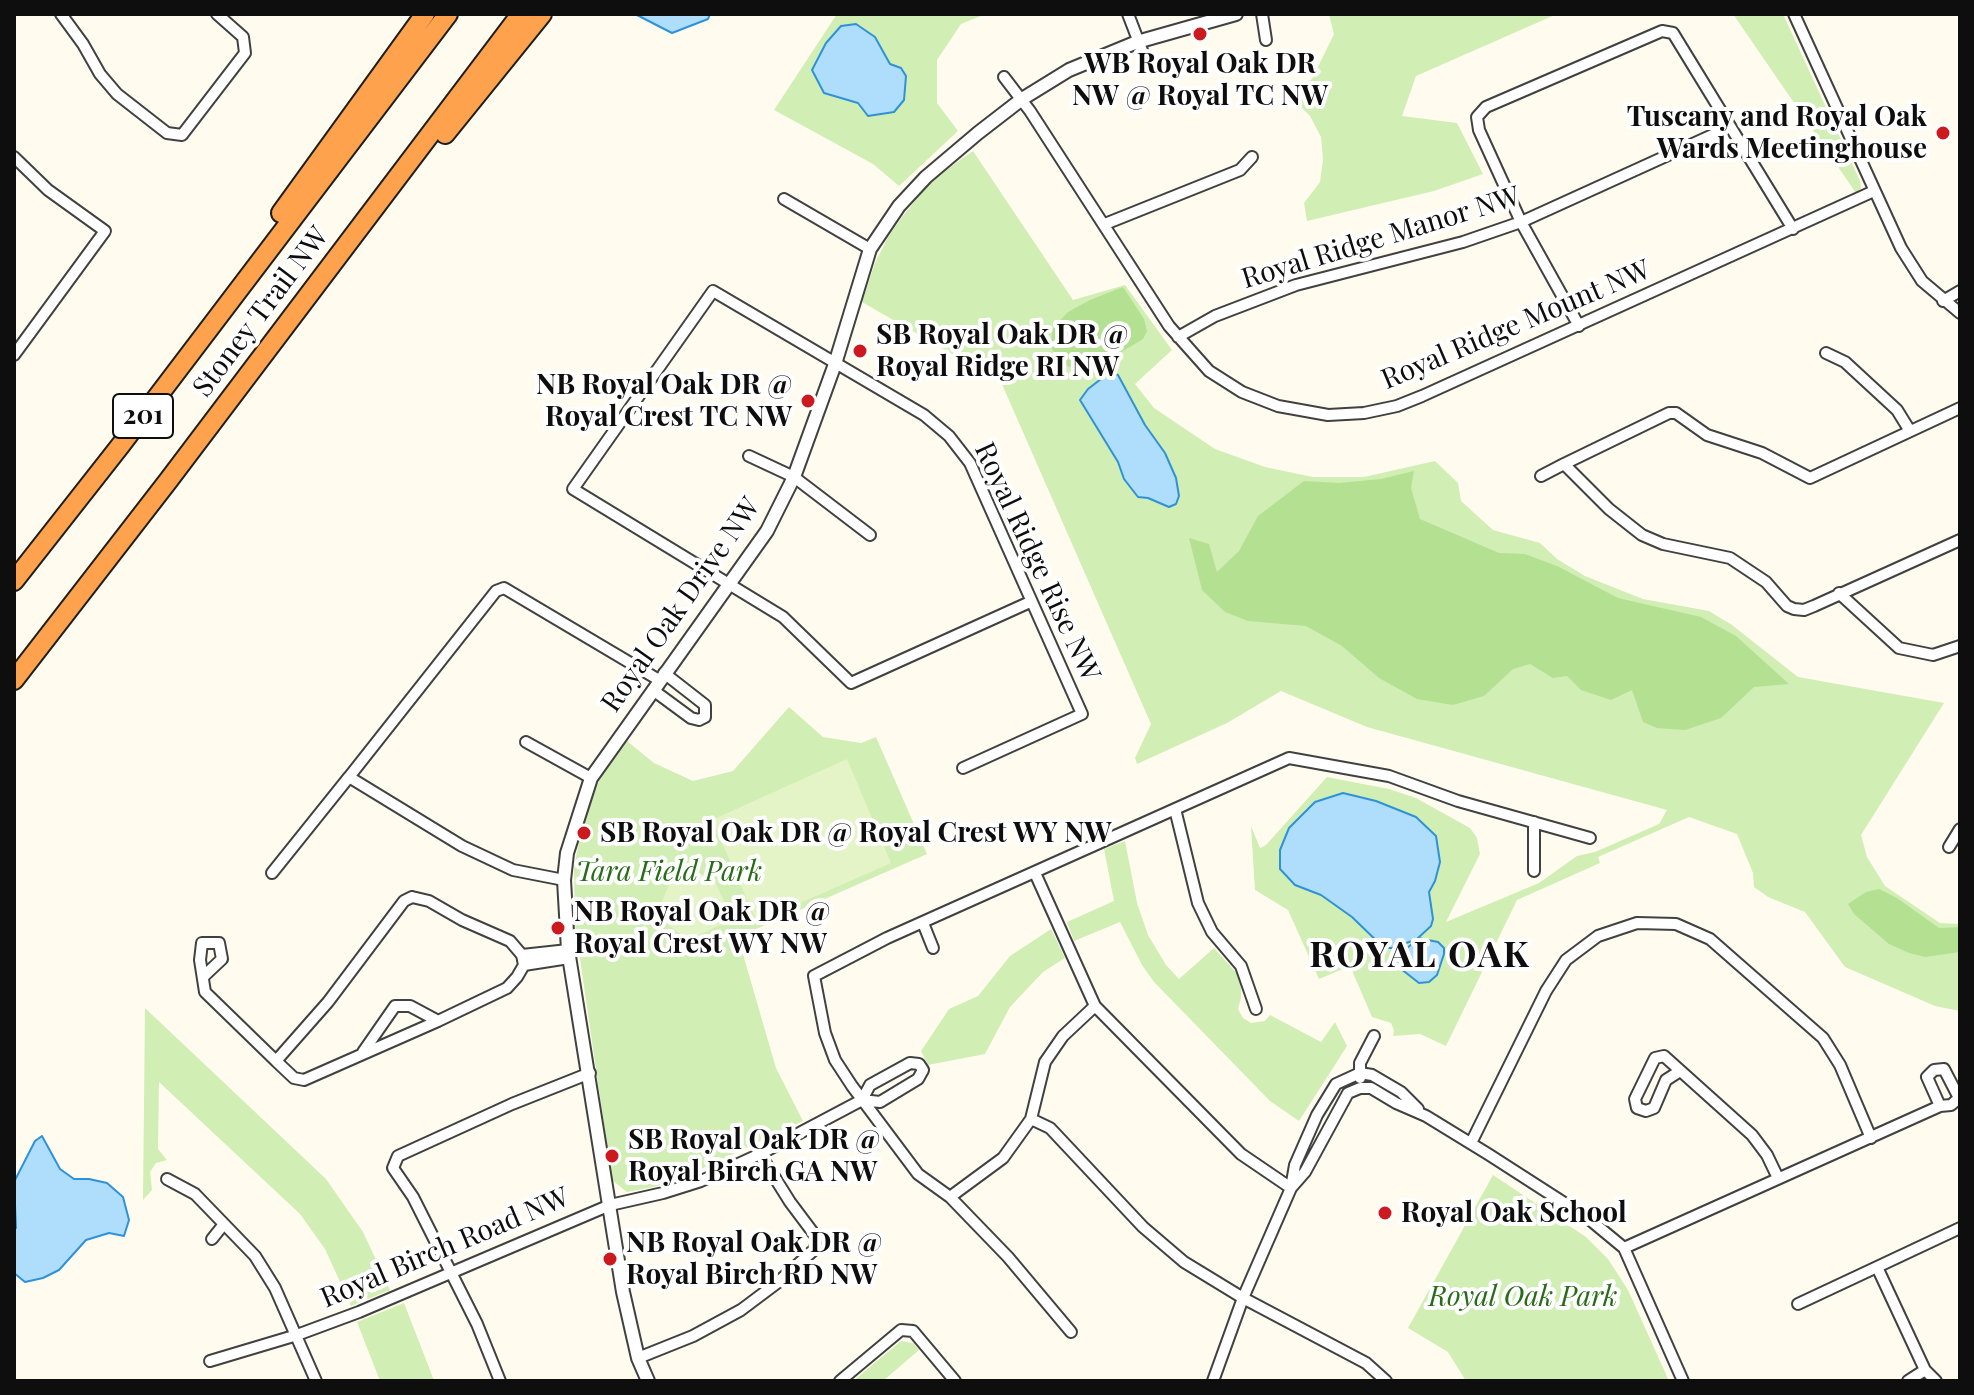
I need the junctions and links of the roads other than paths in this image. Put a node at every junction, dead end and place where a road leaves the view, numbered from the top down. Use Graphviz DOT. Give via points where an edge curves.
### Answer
graph roads {
  1 [pos="61,14"];
  2 [pos="217,14"];
  3 [pos="425,14"];
  4 [pos="448,14"];
  5 [pos="521,14"];
  6 [pos="542,14"];
  7 [pos="1128,14"];
  8 [pos="1236,14"];
  9 [pos="1262,14"];
  10 [pos="1794,14"];
  11 [pos="1266,40"];
  12 [pos="1137,42"];
  13 [pos="1148,66"];
  14 [pos="1004,77"];
  15 [pos="1022,99"];
  16 [pos="1730,127"];
  17 [pos="14,157"];
  18 [pos="1252,157"];
  19 [pos="1874,191"];
  20 [pos="784,199"];
  21 [pos="1521,222"];
  22 [pos="1105,224"];
  23 [pos="1793,229"];
  24 [pos="268,249"];
  25 [pos="870,249"];
  26 [pos="1960,291"];
  27 [pos="303,300"];
  28 [pos="1943,301"];
  29 [pos="1960,313"];
  30 [pos="1579,326"];
  31 [pos="1178,337"];
  32 [pos="1826,353"];
  33 [pos="14,355"];
  34 [pos="835,364"];
  35 [pos="1960,408"];
  36 [pos="1910,431"];
  37 [pos="749,456"];
  38 [pos="1564,464"];
  39 [pos="1541,476"];
  40 [pos="794,477"];
  41 [pos="870,535"];
  42 [pos="1960,540"];
  43 [pos="14,581"];
  44 [pos="730,584"];
  45 [pos="1839,593"];
  46 [pos="1030,602"];
  47 [pos="1960,646"];
  48 [pos="14,680"];
  49 [pos="659,681"];
  50 [pos="526,742"];
  51 [pos="963,768"];
  52 [pos="349,777"];
  53 [pos="591,778"];
  54 [pos="1175,809"];
  55 [pos="1534,822"];
  56 [pos="1960,829"];
  57 [pos="1590,838"];
  58 [pos="1949,847"];
  59 [pos="1534,871"];
  60 [pos="272,873"];
  61 [pos="1035,873"];
  62 [pos="564,880"];
  63 [pos="923,923"];
  64 [pos="933,948"];
  65 [pos="569,954"];
  66 [pos="523,960"];
  67 [pos="204,976"];
  68 [pos="1095,1006"];
  69 [pos="1256,1009"];
  70 [pos="438,1021"];
  71 [pos="1374,1036"];
  72 [pos="363,1053"];
  73 [pos="276,1061"];
  74 [pos="1680,1071"];
  75 [pos="590,1073"];
  76 [pos="1360,1073"];
  77 [pos="1360,1088"];
  78 [pos="862,1100"];
  79 [pos="1940,1106"];
  80 [pos="1426,1116"];
  81 [pos="1031,1119"];
  82 [pos="1871,1138"];
  83 [pos="1471,1143"];
  84 [pos="760,1154"];
  85 [pos="1778,1178"];
  86 [pos="167,1179"];
  87 [pos="1291,1188"];
  88 [pos="950,1197"];
  89 [pos="610,1205"];
  90 [pos="224,1224"];
  91 [pos="1960,1228"];
  92 [pos="212,1239"];
  93 [pos="1624,1248"];
  94 [pos="1877,1267"];
  95 [pos="450,1273"];
  96 [pos="1243,1298"];
  97 [pos="1798,1304"];
  98 [pos="1071,1332"];
  99 [pos="297,1335"];
  100 [pos="638,1358"];
  101 [pos="210,1361"];
  102 [pos="1925,1370"];
  103 [pos="316,1381"];
  104 [pos="500,1381"];
  105 [pos="648,1381"];
  106 [pos="840,1381"];
  107 [pos="955,1381"];
  108 [pos="1213,1381"];
  109 [pos="1386,1381"];
  110 [pos="1683,1381"];
  111 [pos="1908,1381"];
  112 [pos="1936,1381"];
  1 -- 2 [label="street" via="117,94 167,133 182,135 245,53 243,37"];
  3 -- 24 [label="highway" via="277,218"];
  4 -- 24 [label="highway, Stoney Trail NW / 201"];
  5 -- 27 [label="highway, Stoney Trail NW / 201"];
  6 -- 27 [label="highway" via="325,281"];
  7 -- 12 [label="street"];
  8 -- 12 [label="street, Royal Oak Drive NW"];
  9 -- 11 [label="street"];
  10 -- 19 [label="street"];
  12 -- 13 [label="street"];
  12 -- 15 [label="street, Royal Oak Drive NW" via="1069,70"];
  14 -- 15 [label="street, Royal Ridge Mount NW"];
  15 -- 22 [label="street, Royal Ridge Mount NW"];
  15 -- 25 [label="street, Royal Oak Drive NW" via="926,177"];
  16 -- 21 [label="street, Royal Ridge Manor NW"];
  16 -- 21 [label="street" via="1673,33 1662,31 1486,107 1477,117 1479,130"];
  16 -- 23 [label="street"];
  17 -- 33 [label="street" via="48,190 105,231"];
  18 -- 22 [label="street" via="1240,170"];
  19 -- 23 [label="street, Royal Ridge Mount NW"];
  19 -- 28 [label="street" via="1908,259"];
  20 -- 25 [label="street"];
  21 -- 30 [label="street"];
  21 -- 31 [label="street, Royal Ridge Manor NW" via="1296,285 1215,316"];
  22 -- 31 [label="street, Royal Ridge Mount NW"];
  23 -- 30 [label="street, Royal Ridge Mount NW"];
  24 -- 43 [label="highway, Stoney Trail NW / 201"];
  25 -- 34 [label="street, Royal Oak Drive NW"];
  26 -- 28 [label="street"];
  27 -- 48 [label="highway, Stoney Trail NW / 201"];
  28 -- 29 [label="street"];
  30 -- 31 [label="street, Royal Ridge Mount NW" via="1397,406 1328,415 1278,406 1242,392 1209,371"];
  32 -- 36 [label="street" via="1845,362 1897,410"];
  34 -- 40 [label="street, Royal Oak Drive NW"];
  34 -- 44 [label="street, Royal Ridge Rise NW" via="713,291 573,489"];
  34 -- 46 [label="street, Royal Ridge Rise NW" via="924,415 949,436 970,463"];
  35 -- 36 [label="street"];
  36 -- 38 [label="street" via="1810,478 1762,453 1707,435 1683,415 1669,413"];
  37 -- 40 [label="street"];
  38 -- 39 [label="street"];
  38 -- 45 [label="street" via="1642,535 1730,558 1766,582 1787,606 1804,610"];
  40 -- 41 [label="street"];
  40 -- 44 [label="street, Royal Oak Drive NW" via="767,531"];
  42 -- 45 [label="street"];
  44 -- 46 [label="street" via="783,617 851,683"];
  44 -- 49 [label="street, Royal Oak Drive NW"];
  45 -- 47 [label="street" via="1899,648 1933,655"];
  46 -- 51 [label="street, Royal Ridge Rise NW" via="1082,714"];
  49 -- 49 [label="street" via="691,718 705,717 705,705"];
  49 -- 52 [label="street" via="504,588 496,591"];
  49 -- 53 [label="street, Royal Oak Drive NW"];
  50 -- 53 [label="street"];
  52 -- 60 [label="street"];
  52 -- 62 [label="street" via="462,846 513,870"];
  53 -- 62 [label="street, Royal Oak Drive NW" via="567,853"];
  54 -- 55 [label="street" via="1289,758 1389,776"];
  54 -- 61 [label="street"];
  54 -- 69 [label="street" via="1198,903 1212,932 1241,966"];
  55 -- 57 [label="street"];
  55 -- 59 [label="street"];
  56 -- 58 [label="street"];
  61 -- 63 [label="street"];
  61 -- 68 [label="street"];
  62 -- 65 [label="street, Royal Oak Drive NW"];
  63 -- 64 [label="street"];
  63 -- 78 [label="street" via="814,976 835,1060"];
  65 -- 66 [label="street"];
  65 -- 75 [label="street, Royal Oak Drive NW"];
  66 -- 70 [label="street" via="507,988"];
  66 -- 73 [label="street" via="510,941 412,897"];
  67 -- 73 [label="street" via="207,997"];
  68 -- 81 [label="street" via="1045,1062"];
  68 -- 87 [label="street" via="1241,1154"];
  70 -- 72 [label="street"];
  70 -- 72 [label="street" via="410,1006 395,1006"];
  71 -- 76 [label="street"];
  72 -- 73 [label="street" via="304,1080"];
  74 -- 74 [label="street" via="1664,1056 1655,1058 1635,1099 1637,1108 1654,1108 1666,1080"];
  74 -- 85 [label="street" via="1752,1135"];
  75 -- 89 [label="street, Royal Oak Drive NW"];
  75 -- 95 [label="street" via="398,1156 393,1168"];
  76 -- 77 [label="street"];
  76 -- 80 [label="street" via="1401,1092"];
  76 -- 87 [label="street" via="1336,1084 1317,1115"];
  77 -- 80 [label="street" via="1371,1088"];
  77 -- 87 [label="street" via="1348,1093"];
  78 -- 78 [label="street" via="880,1102 918,1079 923,1070 910,1063 870,1085"];
  78 -- 84 [label="street, Royal Birch Road NW"];
  78 -- 88 [label="street" via="918,1174"];
  79 -- 82 [label="street"];
  80 -- 83 [label="street"];
  81 -- 88 [label="street" via="1003,1158"];
  81 -- 96 [label="street" via="1050,1128 1143,1227 1184,1262"];
  82 -- 83 [label="street" via="1823,1038 1710,939 1676,924 1637,923 1598,936 1566,960"];
  82 -- 85 [label="street"];
  83 -- 93 [label="street" via="1589,1219"];
  84 -- 89 [label="street, Royal Birch Road NW" via="701,1181"];
  84 -- 100 [label="street" via="817,1238 815,1249 741,1310"];
  85 -- 93 [label="street"];
  86 -- 90 [label="street" via="195,1194"];
  87 -- 96 [label="street"];
  88 -- 98 [label="street"];
  89 -- 95 [label="street, Royal Birch Road NW"];
  89 -- 100 [label="street, Royal Oak Drive NW"];
  90 -- 92 [label="street"];
  90 -- 99 [label="street" via="255,1256"];
  91 -- 94 [label="street"];
  93 -- 110 [label="street"];
  94 -- 97 [label="street"];
  94 -- 102 [label="street"];
  95 -- 99 [label="street, Royal Birch Road NW"];
  95 -- 104 [label="street"];
  96 -- 108 [label="street"];
  96 -- 109 [label="street" via="1366,1363"];
  99 -- 101 [label="street, Royal Birch Road NW"];
  99 -- 103 [label="street"];
  100 -- 105 [label="street, Royal Oak Drive NW"];
  102 -- 111 [label="street"];
  102 -- 112 [label="street"];
  106 -- 107 [label="street" via="901,1330 913,1331"];
}
